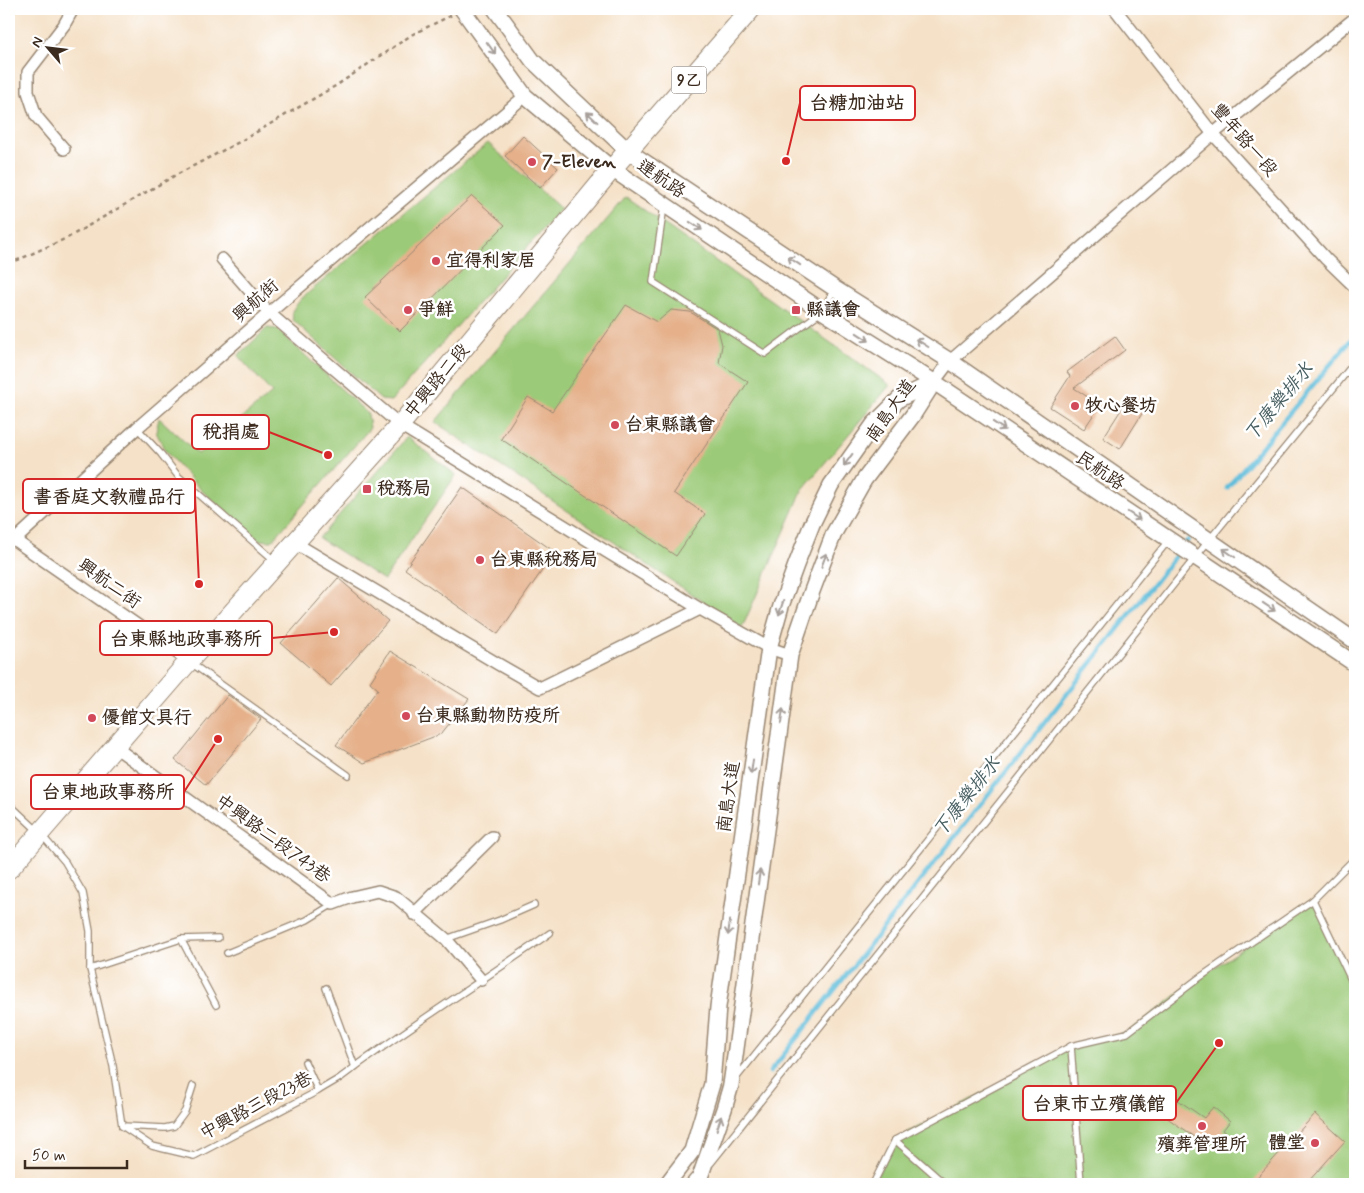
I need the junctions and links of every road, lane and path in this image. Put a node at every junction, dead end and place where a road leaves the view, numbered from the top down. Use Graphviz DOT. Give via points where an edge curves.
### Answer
graph roads {
  1 [pos="73,9"];
  2 [pos="463,9"];
  3 [pos="495,9"];
  4 [pos="751,9"];
  5 [pos="1115,9"];
  6 [pos="1355,18"];
  7 [pos="525,96"];
  8 [pos="1213,134"];
  9 [pos="64,149"];
  10 [pos="628,151"];
  11 [pos="612,169"];
  12 [pos="664,204"];
  13 [pos="222,259"];
  14 [pos="9,264"];
  15 [pos="1355,287"];
  16 [pos="834,288"];
  17 [pos="822,311"];
  18 [pos="269,313"];
  19 [pos="950,361"];
  20 [pos="1355,362"];
  21 [pos="934,382"];
  22 [pos="400,425"];
  23 [pos="137,428"];
  24 [pos="12,538"];
  25 [pos="1210,539"];
  26 [pos="1169,540"];
  27 [pos="295,543"];
  28 [pos="1196,558"];
  29 [pos="277,563"];
  30 [pos="700,609"];
  31 [pos="1355,641"];
  32 [pos="769,648"];
  33 [pos="790,655"];
  34 [pos="189,662"];
  35 [pos="1355,664"];
  36 [pos="115,747"];
  37 [pos="348,775"];
  38 [pos="9,804"];
  39 [pos="40,833"];
  40 [pos="492,837"];
  41 [pos="1355,858"];
  42 [pos="9,869"];
  43 [pos="1313,900"];
  44 [pos="333,904"];
  45 [pos="534,905"];
  46 [pos="414,914"];
  47 [pos="550,933"];
  48 [pos="218,938"];
  49 [pos="181,939"];
  50 [pos="446,939"];
  51 [pos="227,953"];
  52 [pos="90,969"];
  53 [pos="481,980"];
  54 [pos="326,988"];
  55 [pos="1355,988"];
  56 [pos="216,1004"];
  57 [pos="1071,1046"];
  58 [pos="305,1062"];
  59 [pos="355,1067"];
  60 [pos="730,1085"];
  61 [pos="193,1086"];
  62 [pos="318,1091"];
  63 [pos="122,1126"];
  64 [pos="895,1140"];
  65 [pos="697,1181"];
  66 [pos="667,1184"];
  67 [pos="873,1184"];
  68 [pos="945,1184"];
  69 [pos="1081,1184"];
  1 -- 9 [label="street" via="28,72 28,92 36,116"];
  2 -- 7 [label="street, 連航路, one-way"];
  2 -- 14 [label="path" via="414,34 337,85 241,141 69,237"];
  10 -- 3 [label="street, 連航路, one-way" via="533,61"];
  4 -- 10 [label="main road, 中興路二段 / 9乙"];
  5 -- 8 [label="street, 豐年路一段"];
  6 -- 8 [label="street"];
  7 -- 11 [label="street, 連航路"];
  7 -- 18 [label="street, 興航街"];
  8 -- 15 [label="street, 豐年路一段"];
  8 -- 19 [label="street"];
  10 -- 11 [label="main road, 中興路二段 / 9乙"];
  16 -- 10 [label="street, 連航路, one-way"];
  11 -- 12 [label="street, 連航路"];
  11 -- 22 [label="main road, 中興路二段 / 9乙"];
  12 -- 17 [label="street, 連航路, one-way"];
  12 -- 17 [label="lane" via="653,282 765,354"];
  13 -- 18 [label="street"];
  16 -- 17 [label="lane"];
  19 -- 16 [label="street, 民航路, one-way"];
  17 -- 21 [label="street, 民航路, one-way"];
  18 -- 22 [label="street"];
  18 -- 23 [label="street, 興航街"];
  19 -- 21 [label="street"];
  19 -- 25 [label="street, 民航路"];
  20 -- 25 [label="lane"];
  21 -- 26 [label="street, 民航路, one-way"];
  21 -- 32 [label="street, 南島大道, one-way" via="898,399 874,424 831,485 806,541"];
  33 -- 21 [label="street, 南島大道, one-way" via="834,533 864,480"];
  22 -- 27 [label="main road, 中興路二段 / 9乙"];
  22 -- 30 [label="street"];
  23 -- 24 [label="street, 興航街"];
  23 -- 29 [label="lane" via="178,476"];
  24 -- 34 [label="street, 興航二街"];
  25 -- 28 [label="lane"];
  31 -- 25 [label="street, 民航路, one-way"];
  26 -- 28 [label="street, 民航路"];
  26 -- 60 [label="lane"];
  27 -- 29 [label="main road, 中興路二段 / 9乙"];
  27 -- 30 [label="street" via="540,688"];
  28 -- 35 [label="street, 民航路, one-way"];
  28 -- 65 [label="lane"];
  29 -- 34 [label="main road, 中興路二段 / 9乙"];
  30 -- 32 [label="street"];
  32 -- 33 [label="street"];
  32 -- 66 [label="street, 南島大道, one-way" via="718,1007 712,1084 692,1151"];
  60 -- 33 [label="street, 南島大道, one-way"];
  34 -- 36 [label="main road, 中興路二段 / 9乙"];
  34 -- 37 [label="lane"];
  36 -- 39 [label="main road, 9乙"];
  36 -- 44 [label="street, 中興路二段743巷"];
  38 -- 39 [label="lane"];
  39 -- 42 [label="main road, 9乙"];
  39 -- 52 [label="lane" via="66,862 83,893 90,932"];
  40 -- 46 [label="street"];
  41 -- 43 [label="lane"];
  43 -- 55 [label="lane"];
  43 -- 57 [label="lane" via="1198,978 1127,1033"];
  44 -- 46 [label="street, 中興路二段743巷" via="378,891 396,897"];
  44 -- 51 [label="lane" via="307,920"];
  45 -- 50 [label="lane"];
  46 -- 50 [label="street, 中興路二段743巷"];
  47 -- 53 [label="lane, 中興路三段23巷"];
  48 -- 49 [label="lane"];
  49 -- 52 [label="lane"];
  49 -- 56 [label="lane"];
  50 -- 53 [label="street, 中興路二段743巷"];
  52 -- 63 [label="lane" via="113,1066"];
  53 -- 59 [label="lane, 中興路三段23巷"];
  54 -- 59 [label="lane"];
  57 -- 64 [label="lane"];
  57 -- 69 [label="lane"];
  58 -- 62 [label="lane"];
  59 -- 62 [label="lane, 中興路三段23巷"];
  65 -- 60 [label="street, 南島大道, one-way"];
  61 -- 63 [label="lane" via="186,1111 174,1126"];
  62 -- 63 [label="lane, 中興路三段23巷" via="194,1156 152,1146"];
  64 -- 67 [label="lane"];
  64 -- 68 [label="lane"];
}
